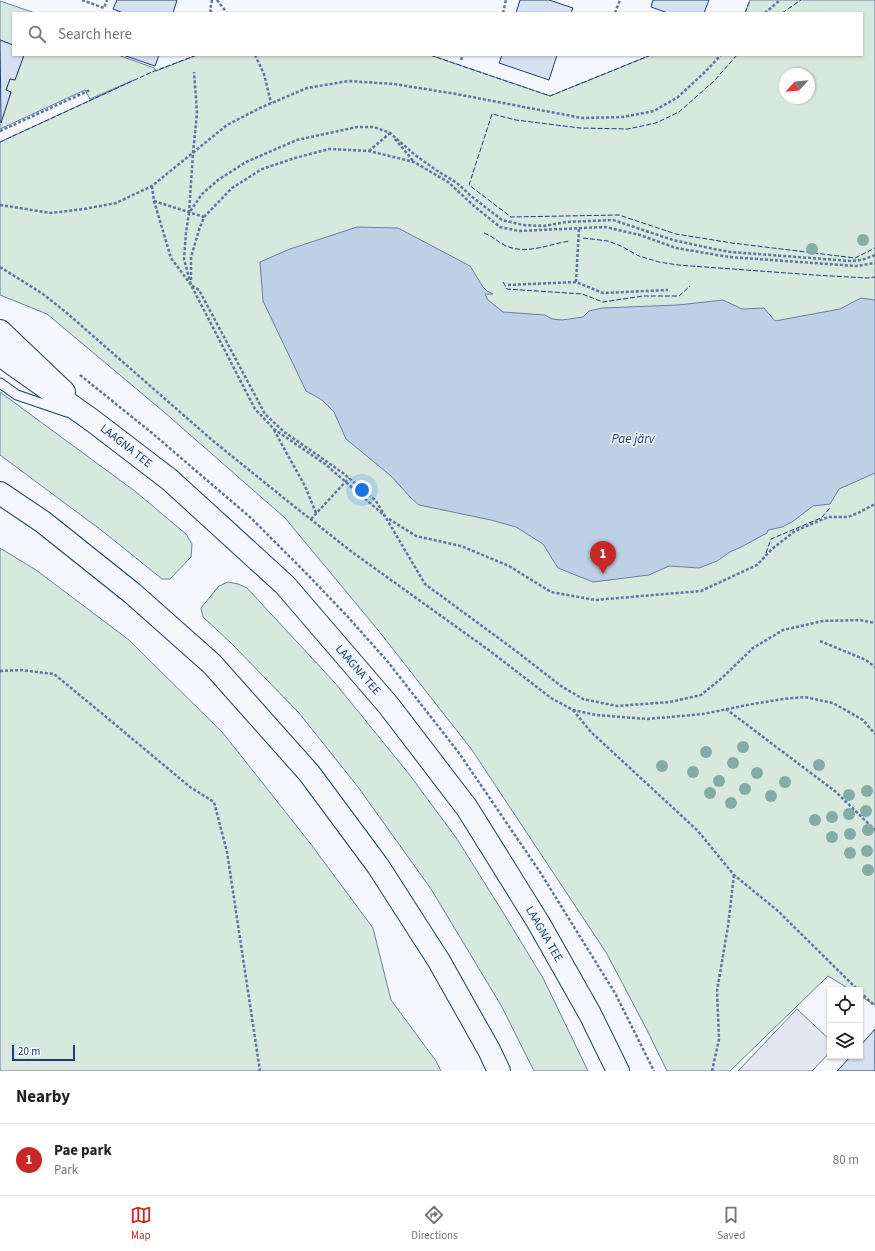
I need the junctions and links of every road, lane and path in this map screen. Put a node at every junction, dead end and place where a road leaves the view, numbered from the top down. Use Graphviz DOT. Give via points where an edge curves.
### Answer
graph roads {
  1 [pos="82,0"];
  2 [pos="106,0"];
  3 [pos="212,0"];
  4 [pos="217,0"];
  5 [pos="506,0"];
  6 [pos="620,0"];
  7 [pos="780,0"];
  8 [pos="211,12"];
  9 [pos="226,12"];
  10 [pos="503,12"];
  11 [pos="615,12"];
  12 [pos="766,12"];
  13 [pos="255,56"];
  14 [pos="463,56"];
  15 [pos="720,56"];
  16 [pos="461,60"];
  17 [pos="194,72"];
  18 [pos="90,90"];
  19 [pos="271,103"];
  20 [pos="0,131"];
  21 [pos="390,133"];
  22 [pos="369,151"];
  23 [pos="193,153"];
  24 [pos="414,162"];
  25 [pos="152,186"];
  26 [pos="154,201"];
  27 [pos="0,205"];
  28 [pos="189,213"];
  29 [pos="204,217"];
  30 [pos="579,228"];
  31 [pos="875,255"];
  32 [pos="875,263"];
  33 [pos="0,267"];
  34 [pos="576,282"];
  35 [pos="508,284"];
  36 [pos="191,285"];
  37 [pos="668,290"];
  38 [pos="0,331"];
  39 [pos="0,355"];
  40 [pos="0,383"];
  41 [pos="265,414"];
  42 [pos="93,421"];
  43 [pos="274,429"];
  44 [pos="349,478"];
  45 [pos="346,482"];
  46 [pos="0,493"];
  47 [pos="875,504"];
  48 [pos="316,513"];
  49 [pos="387,518"];
  50 [pos="311,519"];
  51 [pos="875,622"];
  52 [pos="820,642"];
  53 [pos="875,667"];
  54 [pos="0,671"];
  55 [pos="726,709"];
  56 [pos="573,710"];
  57 [pos="875,734"];
  58 [pos="875,830"];
  59 [pos="734,875"];
  60 [pos="855,987"];
  61 [pos="863,995"];
  62 [pos="875,1006"];
  63 [pos="260,1071"];
  64 [pos="499,1071"];
  65 [pos="618,1071"];
  66 [pos="712,1071"];
  1 -- 2 [label="path" via="104,8"];
  3 -- 8 [label="path"];
  4 -- 9 [label="path"];
  5 -- 10 [label="path"];
  6 -- 11 [label="path"];
  7 -- 12 [label="path"];
  13 -- 19 [label="path" via="264,74"];
  14 -- 16 [label="path"];
  15 -- 19 [label="path" via="678,97 654,111 623,117 582,118 456,94 349,80 307,88"];
  17 -- 23 [label="path" via="197,113"];
  18 -- 20 [label="path"];
  19 -- 23 [label="path" via="227,125"];
  21 -- 22 [label="path"];
  21 -- 24 [label="path"];
  21 -- 28 [label="path" via="374,127 357,127 297,140 246,162 218,180 202,194"];
  21 -- 31 [label="path" via="415,155 457,183 502,220 544,226 566,222 613,220 673,240 730,252 850,261"];
  22 -- 24 [label="path"];
  22 -- 29 [label="path" via="329,150 262,169 232,188"];
  23 -- 25 [label="path"];
  23 -- 28 [label="path"];
  24 -- 30 [label="path" via="448,182 500,227 520,231"];
  25 -- 26 [label="path"];
  25 -- 27 [label="path" via="116,203 84,210 51,213"];
  26 -- 28 [label="path"];
  26 -- 36 [label="path" via="171,258"];
  28 -- 29 [label="path"];
  28 -- 36 [label="path" via="184,259"];
  29 -- 36 [label="path" via="191,256"];
  30 -- 32 [label="path" via="605,227 640,235 676,248 729,257 856,266"];
  30 -- 34 [label="path"];
  33 -- 50 [label="path" via="44,294 212,440"];
  34 -- 35 [label="path"];
  34 -- 37 [label="path" via="603,293"];
  36 -- 41 [label="path" via="199,290"];
  36 -- 43 [label="path" via="255,409"];
  38 -- 42 [label="main road"];
  39 -- 42 [label="main road, LAAGNA TEE"];
  40 -- 42 [label="lane" via="16,395"];
  41 -- 43 [label="path"];
  41 -- 44 [label="path" via="283,431"];
  42 -- 65 [label="main road, LAAGNA TEE" via="170,480 286,585 389,706 467,808 538,922 590,1014"];
  43 -- 45 [label="path" via="325,464"];
  43 -- 48 [label="path" via="305,486"];
  44 -- 45 [label="path"];
  44 -- 49 [label="path" via="376,501"];
  45 -- 48 [label="path"];
  45 -- 49 [label="path"];
  46 -- 64 [label="main road" via="42,522 132,593 212,664 309,773 378,866 440,961"];
  47 -- 49 [label="path" via="848,517 828,517 795,531 757,565 702,591 595,600 551,592 509,566 461,546 416,536"];
  48 -- 50 [label="path"];
  49 -- 51 [label="path" via="425,584 561,686 583,699 617,706 670,702 701,696 753,648 783,630 823,621"];
  50 -- 56 [label="path" via="551,698"];
  52 -- 53 [label="path" via="866,660"];
  54 -- 63 [label="path" via="21,670 54,674 190,787 214,802 227,852"];
  55 -- 56 [label="path" via="704,714 646,719 596,715"];
  55 -- 57 [label="path" via="805,697 833,703 863,720"];
  55 -- 58 [label="path" via="836,792"];
  56 -- 59 [label="path" via="591,732 698,831"];
  59 -- 60 [label="path" via="778,911"];
  59 -- 66 [label="path" via="718,991 719,1039"];
  61 -- 62 [label="path"];
}
